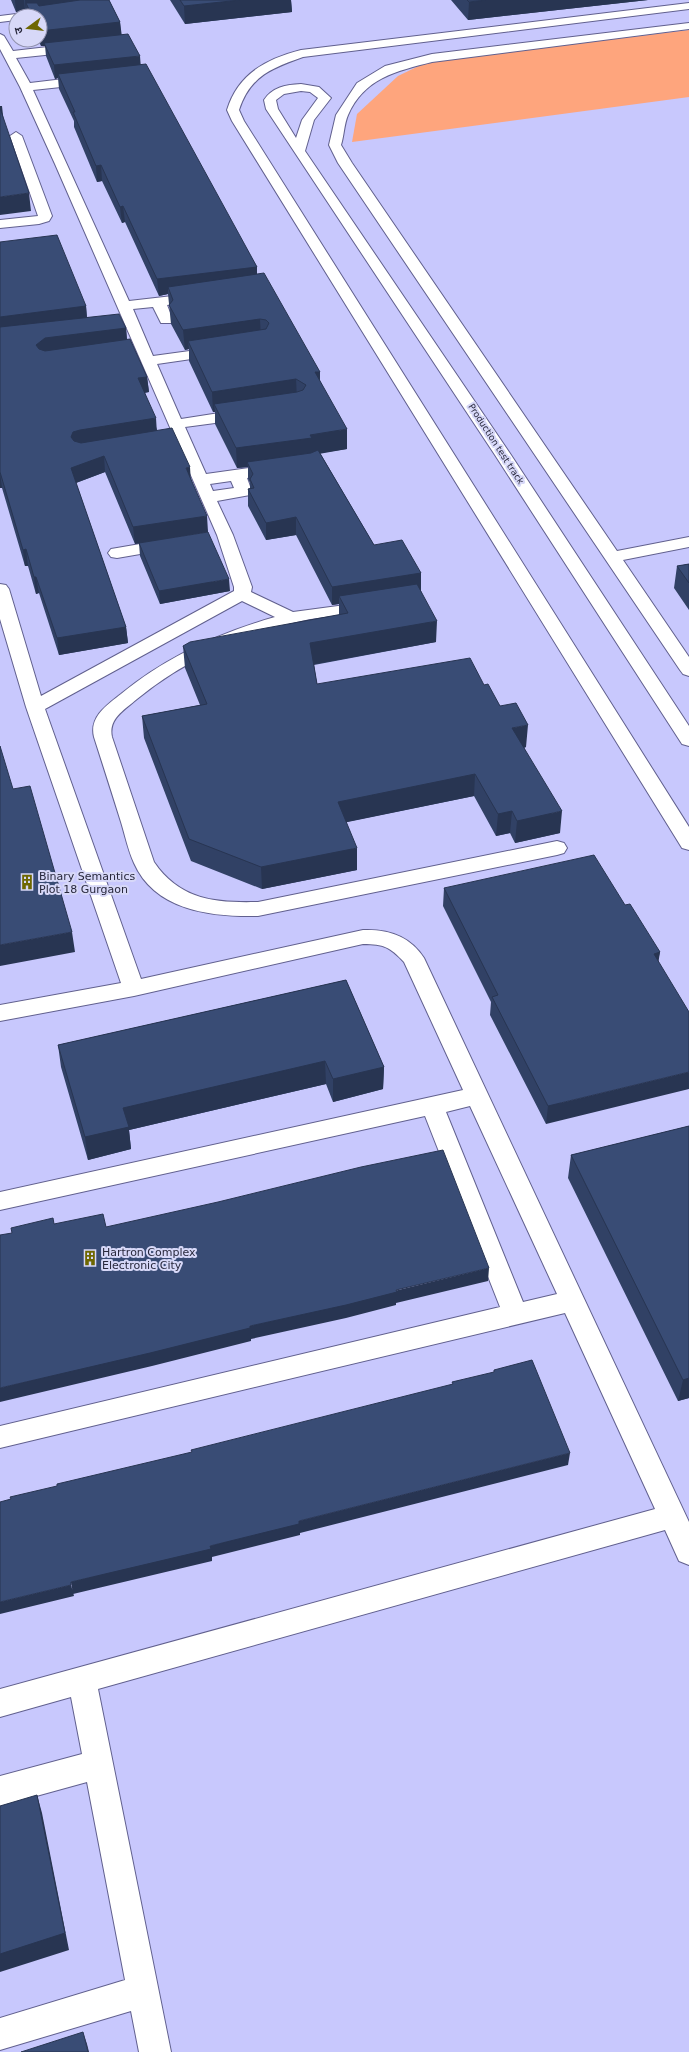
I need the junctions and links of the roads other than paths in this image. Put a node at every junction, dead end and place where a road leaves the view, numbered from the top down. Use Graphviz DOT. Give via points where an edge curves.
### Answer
graph roads {
  1 [pos="689,6"];
  2 [pos="689,26"];
  3 [pos="0,38"];
  4 [pos="88,46"];
  5 [pos="10,55"];
  6 [pos="35,71"];
  7 [pos="19,73"];
  8 [pos="101,79"];
  9 [pos="26,87"];
  10 [pos="2,134"];
  11 [pos="31,135"];
  12 [pos="299,151"];
  13 [pos="0,224"];
  14 [pos="214,295"];
  15 [pos="158,302"];
  16 [pos="125,306"];
  17 [pos="166,320"];
  18 [pos="132,321"];
  19 [pos="116,323"];
  20 [pos="232,349"];
  21 [pos="140,352"];
  22 [pos="258,412"];
  23 [pos="175,432"];
  24 [pos="296,466"];
  25 [pos="237,475"];
  26 [pos="201,480"];
  27 [pos="210,503"];
  28 [pos="187,541"];
  29 [pos="689,542"];
  30 [pos="117,553"];
  31 [pos="612,557"];
  32 [pos="0,589"];
  33 [pos="242,594"];
  34 [pos="384,604"];
  35 [pos="292,618"];
  36 [pos="689,670"];
  37 [pos="35,707"];
  38 [pos="689,740"];
  39 [pos="689,843"];
  40 [pos="557,848"];
  41 [pos="134,988"];
  42 [pos="0,1013"];
  43 [pos="477,1096"];
  44 [pos="432,1106"];
  45 [pos="0,1201"];
  46 [pos="571,1301"];
  47 [pos="515,1314"];
  48 [pos="0,1437"];
  49 [pos="673,1516"];
  50 [pos="689,1552"];
  51 [pos="82,1680"];
  52 [pos="0,1703"];
  53 [pos="99,1764"];
  54 [pos="0,1791"];
  55 [pos="143,1991"];
  56 [pos="0,2034"];
  57 [pos="155,2052"];
  1 -- 39 [label="street" via="301,54 268,64 257,72 237,97 233,110"];
  2 -- 31 [label="street" via="432,58 389,69 361,86 342,115 335,145 428,287"];
  3 -- 5 [label="street"];
  4 -- 5 [label="street"];
  5 -- 7 [label="street"];
  6 -- 7 [label="street"];
  7 -- 9 [label="street"];
  8 -- 9 [label="street"];
  9 -- 11 [label="street"];
  10 -- 11 [label="street"];
  11 -- 13 [label="street" via="45,216 39,220"];
  11 -- 16 [label="street"];
  12 -- 12 [label="street, Production test track" via="272,109 270,100 281,90 307,88 322,93 325,98 308,120"];
  12 -- 38 [label="street, Production test track" via="503,455"];
  14 -- 15 [label="street"];
  15 -- 16 [label="street"];
  15 -- 17 [label="street"];
  16 -- 18 [label="street"];
  18 -- 19 [label="street"];
  18 -- 21 [label="street"];
  20 -- 21 [label="street"];
  21 -- 23 [label="street"];
  22 -- 23 [label="street"];
  23 -- 26 [label="street"];
  24 -- 25 [label="street"];
  25 -- 26 [label="street"];
  25 -- 27 [label="street" via="244,498"];
  26 -- 27 [label="street"];
  27 -- 33 [label="street" via="218,536 242,578"];
  28 -- 30 [label="street"];
  29 -- 31 [label="street"];
  31 -- 36 [label="street"];
  32 -- 37 [label="street"];
  33 -- 35 [label="street"];
  33 -- 37 [label="street"];
  34 -- 35 [label="street"];
  35 -- 40 [label="street" via="257,628 192,654 134,692 109,714 102,724 103,737 144,863 162,888 189,902 209,908 258,909"];
  37 -- 41 [label="street"];
  41 -- 42 [label="street"];
  41 -- 43 [label="street" via="341,941 384,936 400,944 412,958"];
  43 -- 44 [label="street"];
  43 -- 46 [label="street"];
  44 -- 45 [label="street"];
  44 -- 47 [label="street"];
  46 -- 47 [label="street"];
  46 -- 49 [label="street"];
  47 -- 48 [label="street"];
  49 -- 50 [label="street"];
  49 -- 51 [label="street"];
  51 -- 52 [label="street"];
  51 -- 53 [label="street"];
  53 -- 54 [label="street"];
  53 -- 55 [label="street"];
  55 -- 56 [label="street"];
  55 -- 57 [label="street"];
}
